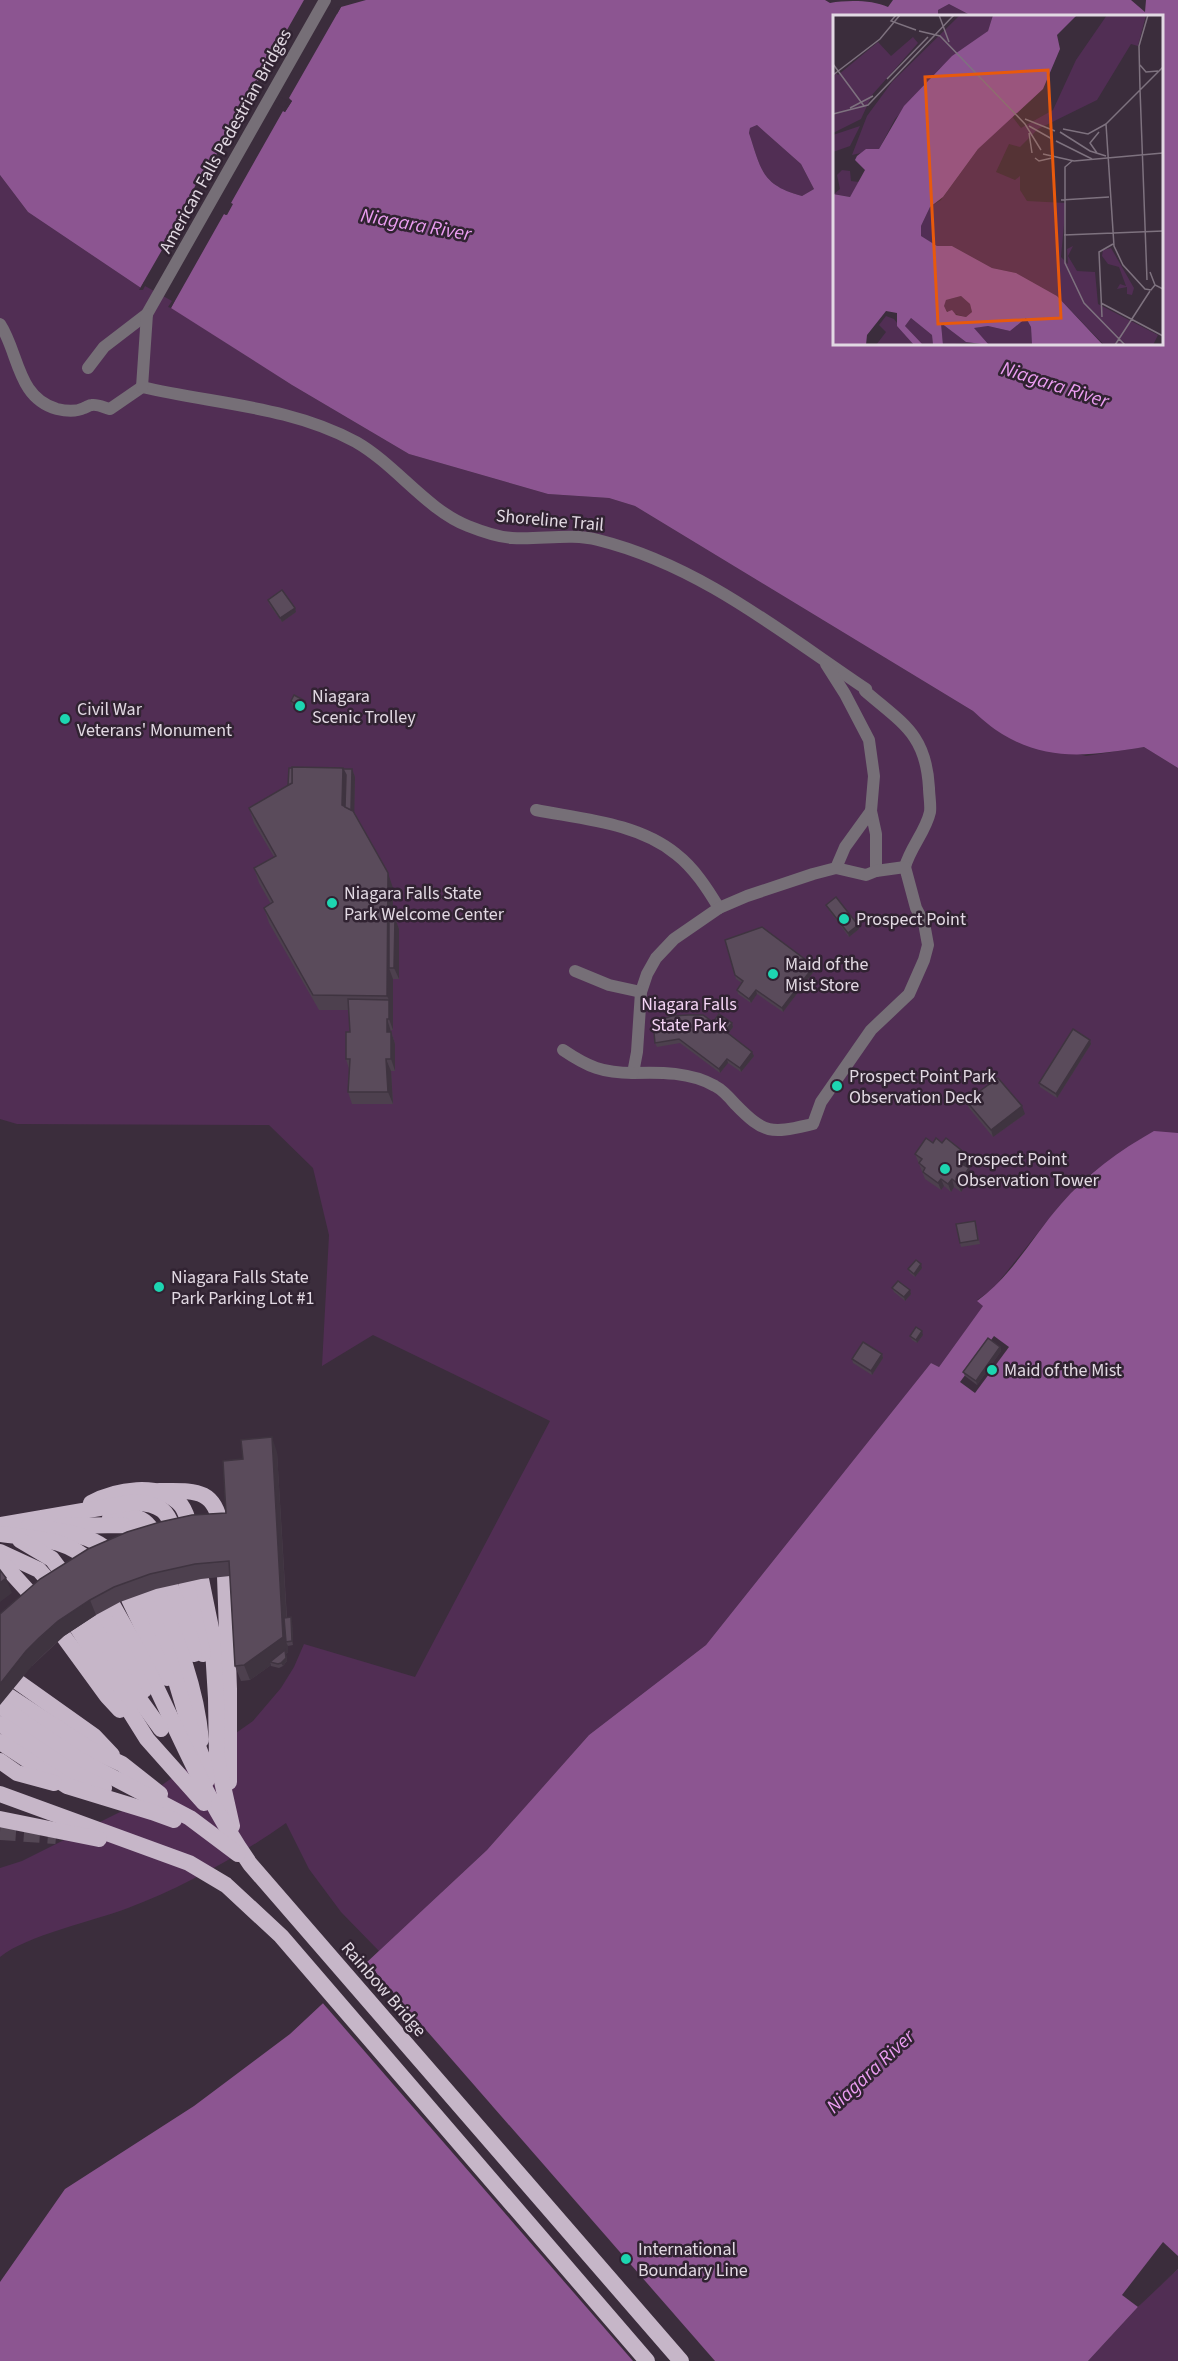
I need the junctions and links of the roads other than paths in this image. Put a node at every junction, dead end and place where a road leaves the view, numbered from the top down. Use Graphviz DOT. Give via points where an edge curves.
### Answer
graph roads {
  1 [pos="325,0"];
  2 [pos="147,314"];
  3 [pos="0,324"];
  4 [pos="88,368"];
  5 [pos="142,387"];
  6 [pos="817,655"];
  7 [pos="536,810"];
  8 [pos="871,811"];
  9 [pos="905,867"];
  10 [pos="836,868"];
  11 [pos="876,871"];
  12 [pos="719,908"];
  13 [pos="575,971"];
  14 [pos="640,992"];
  15 [pos="563,1050"];
  16 [pos="633,1073"];
  17 [pos="138,1491"];
  18 [pos="67,1524"];
  19 [pos="221,1529"];
  20 [pos="0,1530"];
  21 [pos="0,1552"];
  22 [pos="0,1560"];
  23 [pos="74,1575"];
  24 [pos="225,1576"];
  25 [pos="36,1600"];
  26 [pos="130,1603"];
  27 [pos="18,1682"];
  28 [pos="4,1701"];
  29 [pos="192,1712"];
  30 [pos="0,1724"];
  31 [pos="0,1742"];
  32 [pos="0,1761"];
  33 [pos="210,1761"];
  34 [pos="120,1762"];
  35 [pos="95,1783"];
  36 [pos="0,1785"];
  37 [pos="67,1786"];
  38 [pos="191,1787"];
  39 [pos="0,1794"];
  40 [pos="0,1804"];
  41 [pos="213,1805"];
  42 [pos="49,1814"];
  43 [pos="0,1817"];
  44 [pos="190,1818"];
  45 [pos="222,1827"];
  46 [pos="20,1828"];
  47 [pos="150,1849"];
  48 [pos="250,1864"];
  49 [pos="647,2361"];
  50 [pos="681,2361"];
  1 -- 2 [label="street, American Falls Pedestrian Bridges"];
  2 -- 4 [label="street" via="104,347"];
  2 -- 5 [label="street"];
  3 -- 5 [label="street" via="8,335 18,370 41,402 69,411 93,405 110,409"];
  5 -- 6 [label="street, Shoreline Trail" via="310,421 357,443 436,506 463,524 488,534 595,539 640,551 763,617"];
  6 -- 8 [label="street" via="845,694 869,740 874,776"];
  6 -- 9 [label="street, Shoreline Trail" via="866,689 912,732 922,748 930,812"];
  7 -- 12 [label="street" via="603,823 667,847 694,872"];
  8 -- 10 [label="street" via="845,847"];
  8 -- 11 [label="street" via="876,834"];
  9 -- 11 [label="street"];
  9 -- 16 [label="street" via="924,923 928,945 924,960 909,994 871,1030 821,1102 813,1124 779,1132 768,1130 714,1085 680,1074"];
  10 -- 11 [label="street" via="866,875"];
  10 -- 12 [label="street" via="755,892"];
  12 -- 14 [label="street" via="674,939 656,957"];
  13 -- 14 [label="street"];
  14 -- 16 [label="street"];
  15 -- 16 [label="street" via="598,1069"];
  17 -- 18 [label="highway" via="104,1496"];
  17 -- 18 [label="highway" via="156,1492 175,1500 187,1514 183,1533 160,1507 144,1503 124,1503"];
  17 -- 19 [label="highway" via="202,1494 216,1507"];
  18 -- 18 [label="highway" via="123,1525 133,1531 134,1547 103,1545"];
  18 -- 20 [label="highway"];
  18 -- 20 [label="highway"];
  20 -- 23 [label="highway" via="66,1557"];
  20 -- 23 [label="highway" via="76,1549"];
  21 -- 23 [label="highway" via="39,1570"];
  22 -- 25 [label="highway"];
  24 -- 29 [label="highway"];
  26 -- 29 [label="highway" via="159,1664"];
  26 -- 29 [label="highway, Rainbow Bridge" via="148,1670"];
  26 -- 29 [label="highway" via="194,1649"];
  26 -- 29 [label="highway" via="126,1681"];
  26 -- 29 [label="highway" via="212,1633"];
  26 -- 38 [label="highway" via="149,1741"];
  27 -- 34 [label="highway" via="94,1736"];
  28 -- 34 [label="highway"];
  28 -- 35 [label="highway" via="78,1760"];
  29 -- 33 [label="highway"];
  29 -- 33 [label="highway"];
  29 -- 38 [label="highway"];
  29 -- 41 [label="highway, Rainbow Bridge"];
  29 -- 45 [label="highway"];
  30 -- 35 [label="highway"];
  31 -- 37 [label="highway"];
  32 -- 37 [label="highway" via="25,1777"];
  33 -- 41 [label="highway"];
  33 -- 45 [label="highway"];
  34 -- 44 [label="highway"];
  35 -- 37 [label="highway"];
  35 -- 44 [label="highway"];
  35 -- 45 [label="highway" via="152,1812"];
  36 -- 42 [label="highway"];
  38 -- 45 [label="highway"];
  39 -- 42 [label="highway"];
  40 -- 42 [label="highway"];
  41 -- 45 [label="highway, Rainbow Bridge"];
  42 -- 47 [label="highway"];
  43 -- 46 [label="highway"];
  44 -- 45 [label="highway"];
  45 -- 48 [label="highway"];
  45 -- 48 [label="highway, Rainbow Bridge"];
  46 -- 47 [label="highway"];
  47 -- 49 [label="highway" via="189,1863 226,1885 272,1925"];
  48 -- 50 [label="highway, Rainbow Bridge"];
}
